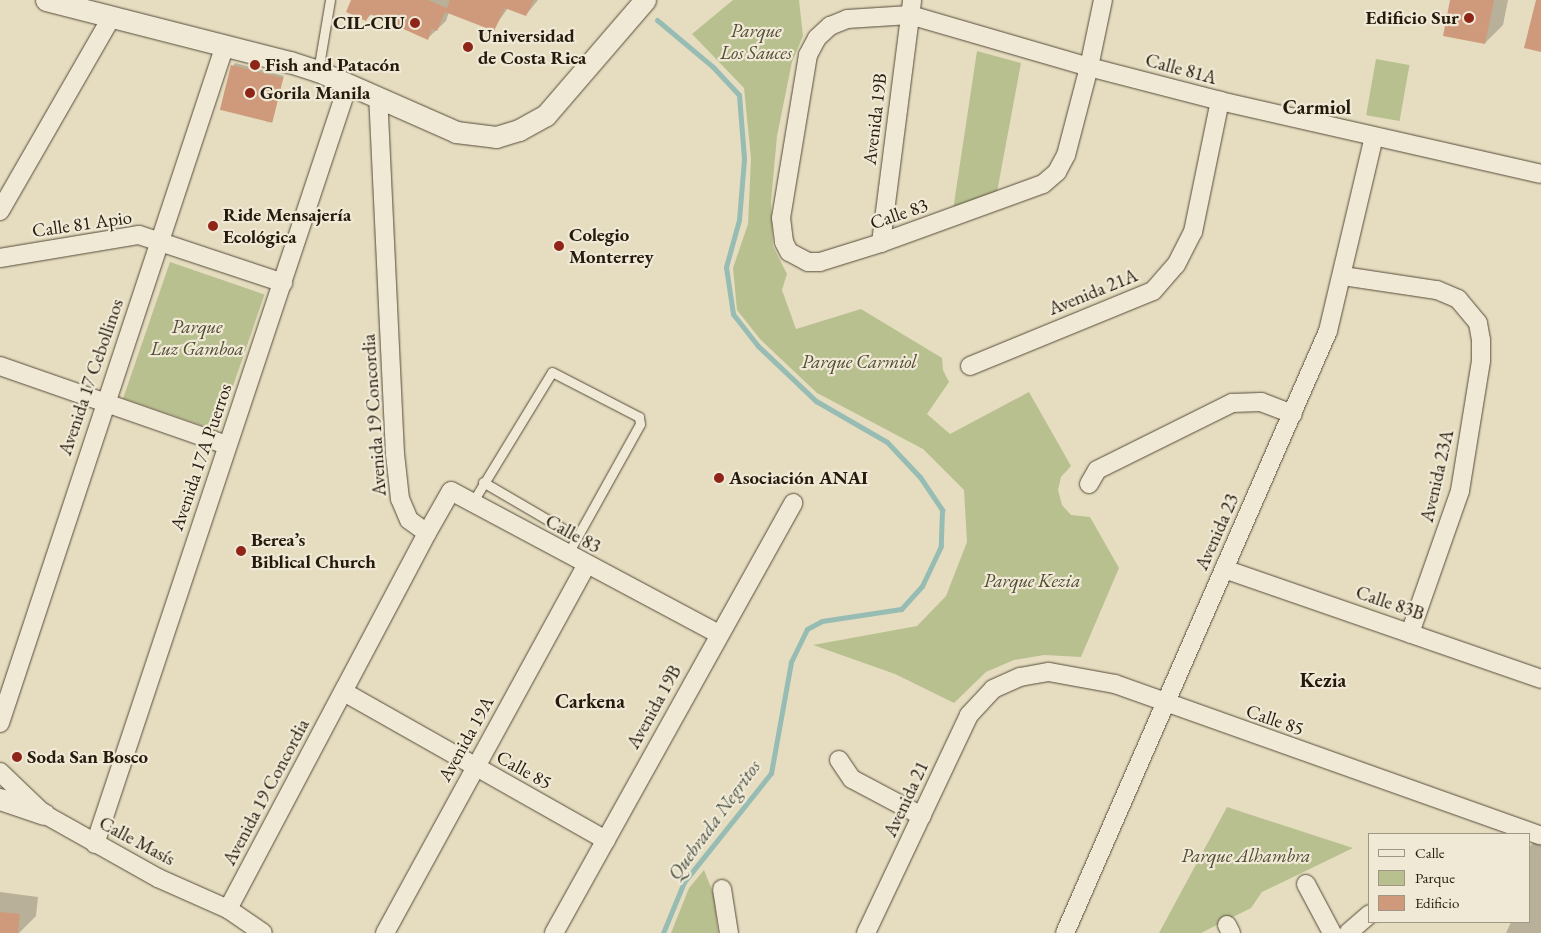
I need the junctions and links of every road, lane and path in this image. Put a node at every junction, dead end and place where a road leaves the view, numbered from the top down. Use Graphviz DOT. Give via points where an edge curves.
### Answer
graph roads {
  1 [pos="46,0"];
  2 [pos="330,0"];
  3 [pos="645,0"];
  4 [pos="1103,0"];
  5 [pos="911,8"];
  6 [pos="110,18"];
  7 [pos="225,45"];
  8 [pos="1089,66"];
  9 [pos="318,71"];
  10 [pos="348,85"];
  11 [pos="378,97"];
  12 [pos="1220,102"];
  13 [pos="1374,138"];
  14 [pos="1541,174"];
  15 [pos="0,211"];
  16 [pos="160,241"];
  17 [pos="880,244"];
  18 [pos="789,252"];
  19 [pos="0,258"];
  20 [pos="1343,276"];
  21 [pos="284,283"];
  22 [pos="0,366"];
  23 [pos="970,366"];
  24 [pos="104,402"];
  25 [pos="1293,414"];
  26 [pos="227,445"];
  27 [pos="483,482"];
  28 [pos="1089,484"];
  29 [pos="472,503"];
  30 [pos="793,503"];
  31 [pos="427,533"];
  32 [pos="577,537"];
  33 [pos="567,555"];
  34 [pos="586,566"];
  35 [pos="1224,569"];
  36 [pos="1410,633"];
  37 [pos="719,634"];
  38 [pos="1541,679"];
  39 [pos="993,688"];
  40 [pos="344,692"];
  41 [pos="1165,704"];
  42 [pos="0,723"];
  43 [pos="839,760"];
  44 [pos="475,767"];
  45 [pos="0,772"];
  46 [pos="0,799"];
  47 [pos="44,814"];
  48 [pos="922,816"];
  49 [pos="1541,836"];
  50 [pos="606,840"];
  51 [pos="95,844"];
  52 [pos="1306,884"];
  53 [pos="722,890"];
  54 [pos="228,909"];
  55 [pos="1368,916"];
  56 [pos="263,933"];
  57 [pos="385,933"];
  58 [pos="554,933"];
  59 [pos="729,933"];
  60 [pos="866,933"];
  61 [pos="1065,933"];
  62 [pos="1332,933"];
  63 [pos="1348,933"];
  1 -- 6 [label="street"];
  2 -- 9 [label="lane"];
  3 -- 11 [label="street" via="568,93 546,115 519,130 496,138 456,132"];
  4 -- 8 [label="street"];
  5 -- 8 [label="street, Calle 81A"];
  5 -- 17 [label="street, Avenida 19B"];
  5 -- 18 [label="street, Calle 81A" via="847,19 830,26 817,38 808,55 781,218"];
  6 -- 7 [label="street"];
  6 -- 15 [label="street"];
  7 -- 9 [label="street"];
  7 -- 16 [label="street, Avenida 17 Cebollinos"];
  8 -- 12 [label="street, Calle 81A"];
  8 -- 17 [label="street, Calle 83" via="1066,155 1057,172 1043,184"];
  9 -- 10 [label="street"];
  10 -- 11 [label="street"];
  10 -- 21 [label="street, Avenida 17A Puerros"];
  11 -- 31 [label="street, Avenida 19 Concordia" via="394,454 400,498 406,513 409,520"];
  12 -- 13 [label="street, Calle 81A"];
  12 -- 23 [label="street, Avenida 21A" via="1193,232 1176,265 1153,291"];
  13 -- 14 [label="street, Calle 81A"];
  13 -- 20 [label="street, Avenida 23"];
  16 -- 19 [label="street, Calle 81 Apio" via="139,235"];
  16 -- 21 [label="street, Calle 81 Apio"];
  16 -- 24 [label="street, Avenida 17 Cebollinos"];
  17 -- 18 [label="street, Calle 83" via="820,262 802,260"];
  20 -- 25 [label="street, Avenida 23" via="1328,331"];
  20 -- 36 [label="street, Avenida 23A" via="1437,290 1458,299 1478,323 1481,361 1460,491"];
  21 -- 26 [label="street, Avenida 17A Puerros"];
  22 -- 24 [label="street"];
  24 -- 26 [label="street"];
  24 -- 42 [label="street, Avenida 17 Cebollinos"];
  25 -- 28 [label="street" via="1261,402 1232,403 1097,470"];
  25 -- 35 [label="street, Avenida 23"];
  26 -- 51 [label="street, Avenida 17A Puerros"];
  27 -- 29 [label="lane"];
  27 -- 32 [label="lane"];
  27 -- 32 [label="lane" via="552,372 639,417 640,424"];
  29 -- 31 [label="street, Calle 83" via="451,491"];
  29 -- 33 [label="street, Calle 83"];
  30 -- 37 [label="street, Avenida 19B"];
  31 -- 40 [label="street, Avenida 19 Concordia"];
  32 -- 33 [label="lane"];
  33 -- 34 [label="street, Calle 83"];
  34 -- 37 [label="street, Calle 83"];
  34 -- 44 [label="street, Avenida 19A"];
  35 -- 36 [label="street, Calle 83B"];
  35 -- 41 [label="street, Avenida 23"];
  36 -- 38 [label="street, Calle 83B"];
  37 -- 50 [label="street, Avenida 19B"];
  39 -- 41 [label="street, Calle 85" via="1048,672 1115,684"];
  39 -- 48 [label="street, Avenida 21" via="969,715"];
  40 -- 44 [label="street, Calle 85"];
  40 -- 54 [label="street, Avenida 19 Concordia"];
  41 -- 49 [label="street, Calle 85"];
  41 -- 61 [label="street, Avenida 23"];
  43 -- 48 [label="street" via="852,779"];
  44 -- 50 [label="street, Calle 85"];
  44 -- 57 [label="street, Avenida 19A"];
  45 -- 47 [label="street, Calle Masís"];
  46 -- 47 [label="street"];
  47 -- 51 [label="street, Calle Masís"];
  48 -- 60 [label="street, Avenida 21"];
  50 -- 58 [label="street, Avenida 19B"];
  51 -- 54 [label="street, Calle Masís"];
  52 -- 62 [label="street"];
  53 -- 59 [label="street"];
  54 -- 56 [label="street, Calle Masís"];
  55 -- 63 [label="street"];
}
